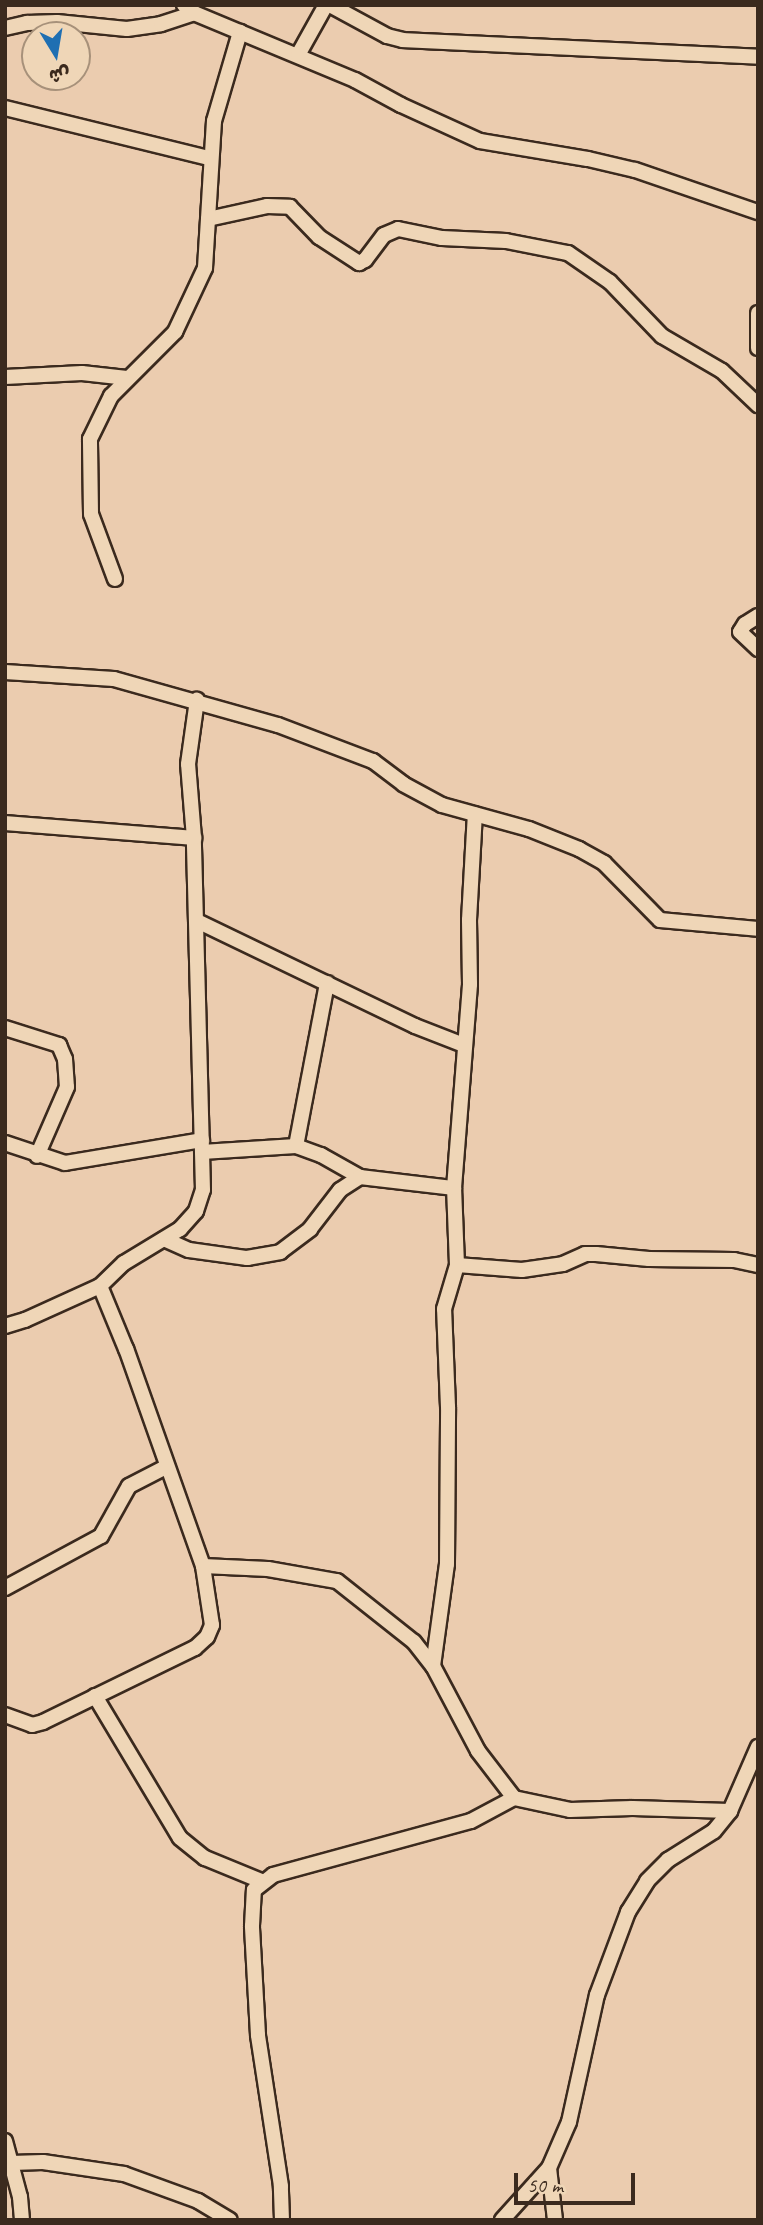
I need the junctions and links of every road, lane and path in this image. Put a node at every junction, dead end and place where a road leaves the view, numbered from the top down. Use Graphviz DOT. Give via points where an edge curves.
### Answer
graph roads {
  1 [pos="214,5"];
  2 [pos="328,5"];
  3 [pos="189,9"];
  4 [pos="215,22"];
  5 [pos="5,28"];
  6 [pos="240,32"];
  7 [pos="298,55"];
  8 [pos="758,57"];
  9 [pos="5,108"];
  10 [pos="209,158"];
  11 [pos="758,212"];
  12 [pos="208,219"];
  13 [pos="758,313"];
  14 [pos="758,348"];
  15 [pos="5,377"];
  16 [pos="127,378"];
  17 [pos="758,405"];
  18 [pos="115,579"];
  19 [pos="758,616"];
  20 [pos="758,649"];
  21 [pos="5,672"];
  22 [pos="197,700"];
  23 [pos="475,814"];
  24 [pos="5,823"];
  25 [pos="194,838"];
  26 [pos="197,921"];
  27 [pos="758,929"];
  28 [pos="327,982"];
  29 [pos="5,1028"];
  30 [pos="464,1045"];
  31 [pos="5,1143"];
  32 [pos="202,1146"];
  33 [pos="296,1146"];
  34 [pos="37,1156"];
  35 [pos="360,1177"];
  36 [pos="454,1188"];
  37 [pos="164,1239"];
  38 [pos="457,1265"];
  39 [pos="758,1265"];
  40 [pos="100,1286"];
  41 [pos="5,1326"];
  42 [pos="166,1466"];
  43 [pos="203,1566"];
  44 [pos="5,1588"];
  45 [pos="433,1667"];
  46 [pos="95,1696"];
  47 [pos="5,1715"];
  48 [pos="758,1747"];
  49 [pos="514,1798"];
  50 [pos="730,1811"];
  51 [pos="261,1881"];
  52 [pos="5,2141"];
  53 [pos="11,2163"];
  54 [pos="549,2168"];
  55 [pos="22,2220"];
  56 [pos="230,2220"];
  57 [pos="282,2220"];
  58 [pos="502,2220"];
  59 [pos="555,2220"];
  1 -- 4 [label="street"];
  2 -- 7 [label="street"];
  2 -- 8 [label="street" via="402,40"];
  3 -- 4 [label="street"];
  3 -- 5 [label="street" via="161,24 127,29 57,22"];
  4 -- 6 [label="street"];
  6 -- 7 [label="street"];
  6 -- 10 [label="street" via="214,121"];
  7 -- 11 [label="street" via="480,141 635,170"];
  9 -- 10 [label="street"];
  10 -- 12 [label="street"];
  12 -- 16 [label="street" via="205,268 175,332"];
  12 -- 17 [label="street" via="267,206 290,207 319,237 359,263 390,230 398,229 568,253 610,282 662,336 722,371"];
  13 -- 14 [label="street"];
  15 -- 16 [label="street" via="82,373"];
  16 -- 18 [label="street" via="111,396 90,439 91,514"];
  19 -- 20 [label="street" via="740,632"];
  21 -- 22 [label="street" via="114,680"];
  22 -- 23 [label="street" via="373,761 442,805"];
  22 -- 25 [label="street" via="188,764"];
  23 -- 27 [label="street" via="529,829 604,863 660,920"];
  23 -- 30 [label="street"];
  24 -- 25 [label="street"];
  25 -- 26 [label="street"];
  26 -- 28 [label="street"];
  26 -- 32 [label="street"];
  28 -- 30 [label="street"];
  28 -- 33 [label="street"];
  29 -- 34 [label="street" via="59,1045 65,1059 67,1087"];
  30 -- 36 [label="street"];
  31 -- 34 [label="street"];
  32 -- 33 [label="street"];
  32 -- 34 [label="street" via="65,1163"];
  32 -- 37 [label="street" via="203,1190 196,1211"];
  33 -- 35 [label="street"];
  35 -- 36 [label="street"];
  35 -- 37 [label="street" via="341,1190 310,1229 280,1252 247,1258 190,1250"];
  36 -- 38 [label="street"];
  37 -- 40 [label="street" via="124,1264"];
  38 -- 39 [label="street" via="522,1270 563,1264 585,1254"];
  38 -- 45 [label="street" via="444,1309 447,1564"];
  40 -- 41 [label="street"];
  40 -- 42 [label="street"];
  42 -- 43 [label="street"];
  42 -- 44 [label="street" via="129,1486 101,1535"];
  43 -- 45 [label="street" via="268,1569 337,1581 414,1642"];
  43 -- 46 [label="street" via="212,1625 207,1637 160,1667"];
  45 -- 49 [label="street" via="478,1751"];
  46 -- 47 [label="street" via="32,1725"];
  46 -- 51 [label="street" via="180,1838 205,1858"];
  48 -- 50 [label="street"];
  49 -- 50 [label="street" via="570,1810"];
  49 -- 51 [label="street" via="471,1821"];
  50 -- 54 [label="street" via="714,1831 668,1860 628,1912 597,1995 569,2122"];
  51 -- 57 [label="street" via="254,1890 252,1926 257,2021"];
  52 -- 53 [label="street"];
  53 -- 55 [label="street"];
  53 -- 56 [label="street" via="43,2162 124,2174 174,2191"];
  54 -- 58 [label="street"];
  54 -- 59 [label="street"];
}
